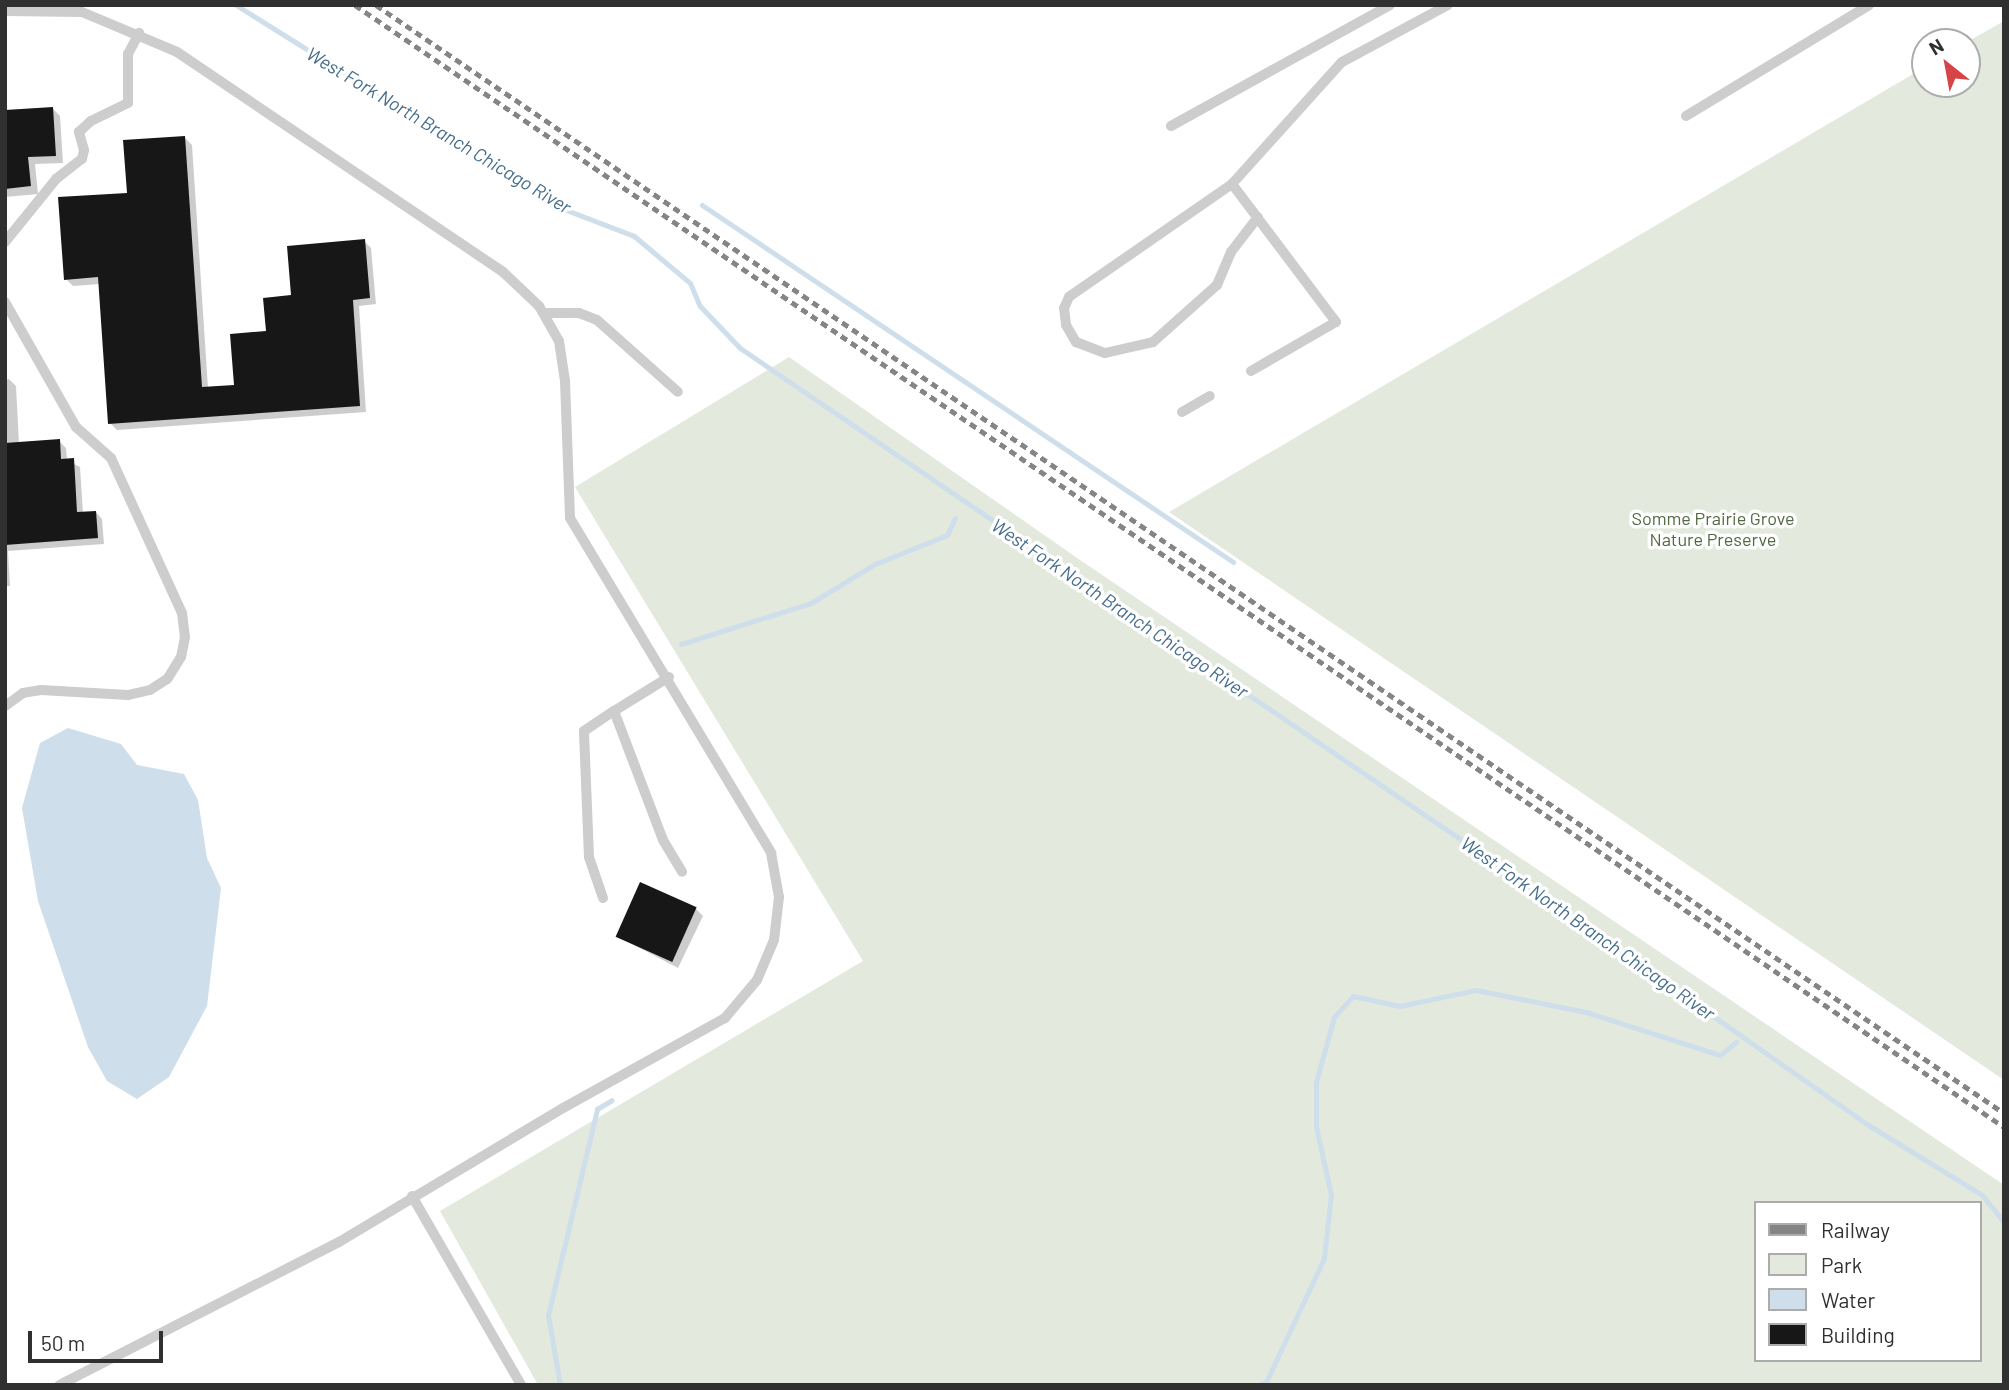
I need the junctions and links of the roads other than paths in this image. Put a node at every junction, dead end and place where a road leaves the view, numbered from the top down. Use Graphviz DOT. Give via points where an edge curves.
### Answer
graph roads {
  1 [pos="1390,5"];
  2 [pos="1448,5"];
  3 [pos="1869,5"];
  4 [pos="5,11"];
  5 [pos="139,33"];
  6 [pos="1686,116"];
  7 [pos="1171,127"];
  8 [pos="1232,184"];
  9 [pos="1258,217"];
  10 [pos="5,242"];
  11 [pos="5,302"];
  12 [pos="544,313"];
  13 [pos="1251,371"];
  14 [pos="678,392"];
  15 [pos="1210,396"];
  16 [pos="1182,412"];
  17 [pos="669,677"];
  18 [pos="5,706"];
  19 [pos="614,711"];
  20 [pos="682,872"];
  21 [pos="603,898"];
  22 [pos="412,1196"];
  23 [pos="60,1385"];
  24 [pos="521,1385"];
  1 -- 7 [label="lane"];
  2 -- 8 [label="lane" via="1342,62"];
  3 -- 6 [label="lane"];
  4 -- 5 [label="lane" via="82,12"];
  5 -- 10 [label="lane" via="128,54 128,103 90,121 79,132 85,150 82,159 56,179"];
  5 -- 12 [label="lane" via="177,52 503,272"];
  8 -- 9 [label="lane"];
  8 -- 9 [label="lane" via="1069,297 1064,308 1066,325 1076,342 1105,354 1153,342 1217,285 1231,252"];
  9 -- 13 [label="lane" via="1336,322"];
  11 -- 18 [label="lane" via="76,427 111,458 182,613 185,637 181,657 167,680 150,690 128,695 41,690 23,693"];
  12 -- 14 [label="lane" via="579,313 597,320"];
  12 -- 17 [label="lane" via="559,341 565,381 570,518"];
  15 -- 16 [label="lane"];
  17 -- 19 [label="lane"];
  17 -- 22 [label="lane" via="771,853 779,897 774,940 757,979 726,1018"];
  19 -- 20 [label="lane" via="663,840"];
  19 -- 21 [label="lane" via="584,731 590,857"];
  22 -- 23 [label="lane" via="268,1280"];
  22 -- 24 [label="lane"];
}
